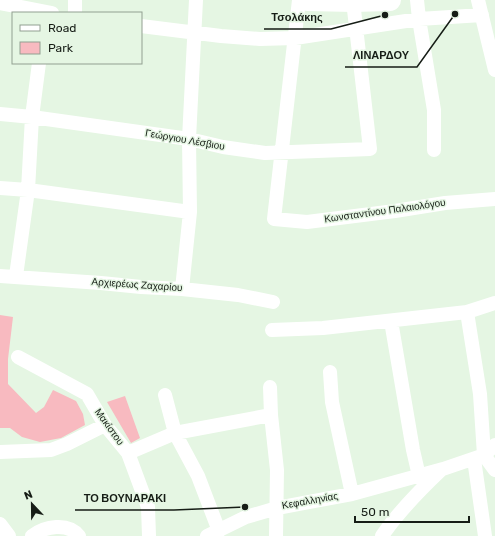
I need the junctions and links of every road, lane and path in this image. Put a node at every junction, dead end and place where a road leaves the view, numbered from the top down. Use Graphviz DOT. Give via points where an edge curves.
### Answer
graph roads {
  1 [pos="75,0"];
  2 [pos="196,0"];
  3 [pos="299,0"];
  4 [pos="308,0"];
  5 [pos="390,0"];
  6 [pos="417,0"];
  7 [pos="478,0"];
  8 [pos="354,1"];
  9 [pos="0,3"];
  10 [pos="43,12"];
  11 [pos="75,12"];
  12 [pos="482,15"];
  13 [pos="419,19"];
  14 [pos="142,26"];
  15 [pos="357,29"];
  16 [pos="194,33"];
  17 [pos="295,38"];
  18 [pos="39,64"];
  19 [pos="495,70"];
  20 [pos="0,114"];
  21 [pos="32,117"];
  22 [pos="190,139"];
  23 [pos="434,150"];
  24 [pos="283,152"];
  25 [pos="0,188"];
  26 [pos="28,190"];
  27 [pos="495,199"];
  28 [pos="190,212"];
  29 [pos="0,276"];
  30 [pos="16,276"];
  31 [pos="182,289"];
  32 [pos="273,302"];
  33 [pos="495,304"];
  34 [pos="467,312"];
  35 [pos="390,321"];
  36 [pos="272,330"];
  37 [pos="18,357"];
  38 [pos="330,372"];
  39 [pos="270,387"];
  40 [pos="165,395"];
  41 [pos="270,415"];
  42 [pos="105,425"];
  43 [pos="175,433"];
  44 [pos="495,445"];
  45 [pos="0,452"];
  46 [pos="128,453"];
  47 [pos="479,457"];
  48 [pos="443,469"];
  49 [pos="495,470"];
  50 [pos="419,476"];
  51 [pos="352,494"];
  52 [pos="277,508"];
  53 [pos="0,524"];
  54 [pos="213,533"];
  55 [pos="8,536"];
  56 [pos="32,536"];
  57 [pos="79,536"];
  58 [pos="149,536"];
  59 [pos="276,536"];
  60 [pos="382,536"];
  61 [pos="485,536"];
  1 -- 11 [label="street"];
  2 -- 16 [label="street"];
  3 -- 17 [label="street"];
  4 -- 8 [label="main road"];
  5 -- 8 [label="main road"];
  6 -- 13 [label="street"];
  7 -- 12 [label="street"];
  8 -- 15 [label="street"];
  9 -- 10 [label="street"];
  12 -- 13 [label="street"];
  12 -- 19 [label="street"];
  13 -- 15 [label="street"];
  13 -- 23 [label="street" via="434,110"];
  14 -- 16 [label="street"];
  15 -- 17 [label="street"];
  15 -- 24 [label="street, Γεώργιου Λέσβιου" via="370,149"];
  16 -- 17 [label="street" via="260,39"];
  16 -- 22 [label="street"];
  17 -- 24 [label="street"];
  18 -- 21 [label="street"];
  20 -- 21 [label="street, Γεώργιου Λέσβιου"];
  21 -- 22 [label="street, Γεώργιου Λέσβιου"];
  21 -- 26 [label="street"];
  22 -- 24 [label="street, Γεώργιου Λέσβιου" via="265,153"];
  22 -- 28 [label="street"];
  24 -- 27 [label="street, Κωνσταντίνου Παλαιολόγου" via="274,219 307,222 445,203"];
  25 -- 26 [label="street"];
  26 -- 28 [label="street"];
  26 -- 30 [label="street"];
  28 -- 31 [label="street"];
  29 -- 30 [label="street, Αρχιερέως Ζαχαρίου"];
  30 -- 31 [label="street, Αρχιερέως Ζαχαρίου"];
  31 -- 32 [label="street, Αρχιερέως Ζαχαρίου"];
  33 -- 34 [label="street"];
  34 -- 35 [label="street"];
  34 -- 47 [label="street" via="480,394"];
  35 -- 36 [label="street"];
  35 -- 50 [label="street"];
  37 -- 42 [label="street, Μακίστου" via="87,394"];
  38 -- 51 [label="street" via="332,402"];
  39 -- 41 [label="street"];
  40 -- 43 [label="street"];
  41 -- 43 [label="street"];
  41 -- 52 [label="street" via="277,470"];
  42 -- 45 [label="street" via="51,450"];
  42 -- 46 [label="street, Μακίστου"];
  43 -- 46 [label="street"];
  43 -- 54 [label="street" via="198,476"];
  44 -- 47 [label="street"];
  46 -- 58 [label="street, Μακίστου" via="148,507"];
  47 -- 48 [label="street, Κεφαλληνίας"];
  47 -- 49 [label="street"];
  47 -- 61 [label="street"];
  48 -- 50 [label="street, Κεφαλληνίας"];
  48 -- 60 [label="street" via="401,511"];
  50 -- 51 [label="street, Κεφαλληνίας"];
  51 -- 52 [label="street, Κεφαλληνίας"];
  52 -- 54 [label="street, Κεφαλληνίας" via="246,517"];
  52 -- 59 [label="street"];
  53 -- 55 [label="street"];
  56 -- 57 [label="street" via="54,527 67,527"];
}
